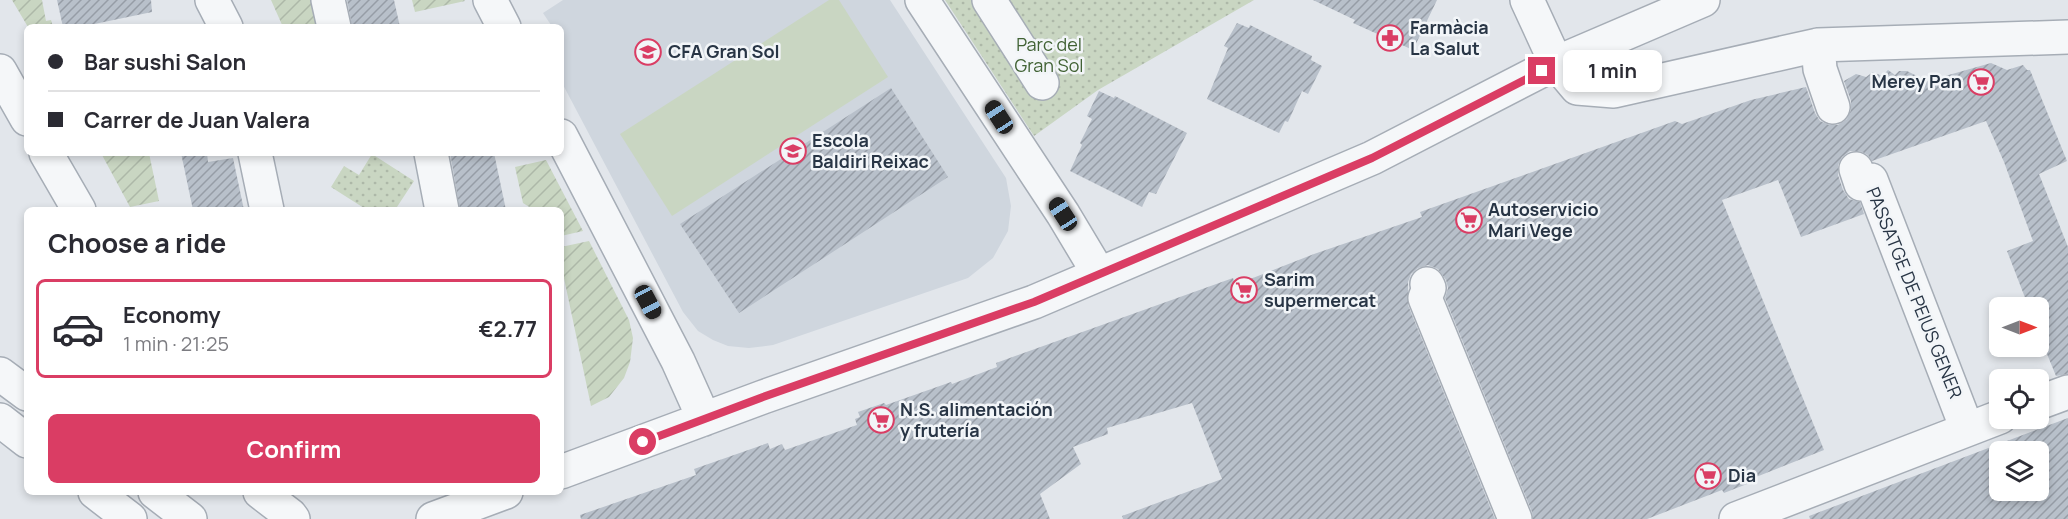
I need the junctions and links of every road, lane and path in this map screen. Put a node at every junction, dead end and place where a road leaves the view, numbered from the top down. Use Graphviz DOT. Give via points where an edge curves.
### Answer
graph roads {
  1 [pos="212,0"];
  2 [pos="328,0"];
  3 [pos="490,0"];
  4 [pos="922,0"];
  5 [pos="989,0"];
  6 [pos="1527,0"];
  7 [pos="1703,0"];
  8 [pos="224,24"];
  9 [pos="333,24"];
  10 [pos="502,24"];
  11 [pos="2068,37"];
  12 [pos="1818,45"];
  13 [pos="1556,63"];
  14 [pos="0,71"];
  15 [pos="1042,83"];
  16 [pos="1833,106"];
  17 [pos="24,114"];
  18 [pos="564,142"];
  19 [pos="48,156"];
  20 [pos="256,156"];
  21 [pos="432,156"];
  22 [pos="1865,178"];
  23 [pos="77,207"];
  24 [pos="266,207"];
  25 [pos="441,207"];
  26 [pos="1099,274"];
  27 [pos="1426,291"];
  28 [pos="0,374"];
  29 [pos="24,392"];
  30 [pos="2068,392"];
  31 [pos="2049,399"];
  32 [pos="704,419"];
  33 [pos="0,420"];
  34 [pos="1989,421"];
  35 [pos="1967,429"];
  36 [pos="24,439"];
  37 [pos="564,471"];
  38 [pos="98,495"];
  39 [pos="159,495"];
  40 [pos="264,495"];
  41 [pos="498,495"];
  42 [pos="130,519"];
  43 [pos="190,519"];
  44 [pos="293,519"];
  45 [pos="433,519"];
  46 [pos="1515,519"];
  47 [pos="1736,519"];
  1 -- 8 [label="street"];
  2 -- 9 [label="street"];
  3 -- 10 [label="street"];
  4 -- 26 [label="street"];
  5 -- 15 [label="street"];
  6 -- 13 [label="street"];
  7 -- 13 [label="street"];
  11 -- 12 [label="street"];
  12 -- 13 [label="street" via="1614,91 1577,88"];
  12 -- 16 [label="street" via="1820,69"];
  13 -- 26 [label="street" via="1372,158"];
  14 -- 17 [label="street"];
  18 -- 32 [label="street"];
  19 -- 23 [label="street"];
  20 -- 24 [label="street"];
  21 -- 25 [label="street"];
  22 -- 35 [label="street, PASSATGE DE PEIUS GENER"];
  26 -- 32 [label="street" via="1034,302"];
  27 -- 46 [label="street"];
  28 -- 29 [label="street"];
  30 -- 31 [label="street"];
  32 -- 37 [label="street"];
  33 -- 36 [label="street"];
  34 -- 35 [label="street"];
  35 -- 47 [label="street"];
  38 -- 42 [label="street"];
  39 -- 43 [label="street"];
  40 -- 44 [label="street"];
  41 -- 45 [label="street"];
}
